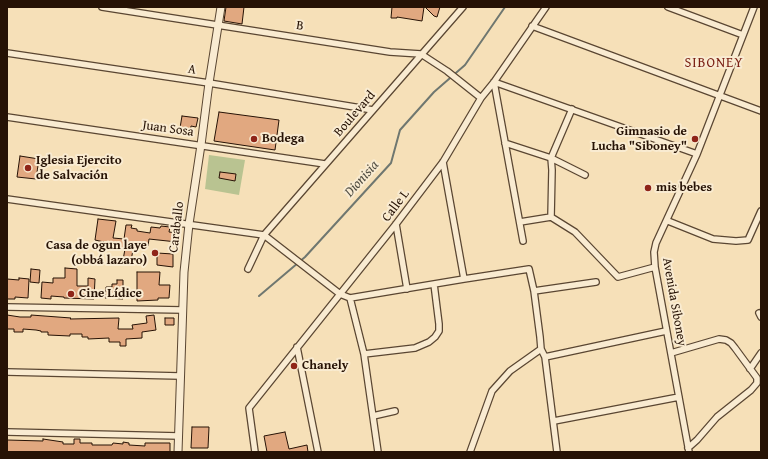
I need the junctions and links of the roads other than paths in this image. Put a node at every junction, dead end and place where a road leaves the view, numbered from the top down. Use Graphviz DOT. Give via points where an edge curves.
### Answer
graph roads {
  1 [pos="102,7"];
  2 [pos="221,7"];
  3 [pos="463,7"];
  4 [pos="546,7"];
  5 [pos="668,7"];
  6 [pos="754,7"];
  7 [pos="217,24"];
  8 [pos="532,26"];
  9 [pos="743,35"];
  10 [pos="7,53"];
  11 [pos="421,54"];
  12 [pos="494,82"];
  13 [pos="209,83"];
  14 [pos="721,95"];
  15 [pos="481,98"];
  16 [pos="572,109"];
  17 [pos="373,110"];
  18 [pos="761,111"];
  19 [pos="7,117"];
  20 [pos="505,143"];
  21 [pos="202,145"];
  22 [pos="697,154"];
  23 [pos="551,158"];
  24 [pos="443,162"];
  25 [pos="325,164"];
  26 [pos="584,175"];
  27 [pos="7,199"];
  28 [pos="761,211"];
  29 [pos="551,217"];
  30 [pos="668,221"];
  31 [pos="520,222"];
  32 [pos="189,224"];
  33 [pos="396,224"];
  34 [pos="264,235"];
  35 [pos="523,241"];
  36 [pos="654,267"];
  37 [pos="248,269"];
  38 [pos="464,279"];
  39 [pos="596,282"];
  40 [pos="434,284"];
  41 [pos="407,289"];
  42 [pos="534,291"];
  43 [pos="340,294"];
  44 [pos="350,298"];
  45 [pos="7,307"];
  46 [pos="183,310"];
  47 [pos="666,330"];
  48 [pos="297,348"];
  49 [pos="541,349"];
  50 [pos="671,353"];
  51 [pos="761,353"];
  52 [pos="364,354"];
  53 [pos="545,357"];
  54 [pos="750,369"];
  55 [pos="7,372"];
  56 [pos="180,376"];
  57 [pos="678,397"];
  58 [pos="396,411"];
  59 [pos="373,416"];
  60 [pos="554,421"];
  61 [pos="7,432"];
  62 [pos="179,436"];
  63 [pos="688,450"];
  64 [pos="178,452"];
  65 [pos="255,452"];
  66 [pos="318,452"];
  67 [pos="378,452"];
  68 [pos="470,452"];
  69 [pos="557,452"];
  1 -- 7 [label="street, B"];
  2 -- 7 [label="street, Caraballo"];
  3 -- 11 [label="street, Boulevard"];
  4 -- 8 [label="street, Calle L"];
  5 -- 9 [label="street"];
  6 -- 9 [label="street, Avenida Siboney"];
  7 -- 11 [label="street, B" via="390,52"];
  7 -- 13 [label="street, Caraballo"];
  8 -- 12 [label="street, Calle L"];
  8 -- 14 [label="street"];
  9 -- 14 [label="street, Avenida Siboney"];
  10 -- 13 [label="street, A"];
  11 -- 15 [label="street, B"];
  11 -- 17 [label="street, Boulevard"];
  12 -- 15 [label="street, Calle L"];
  12 -- 16 [label="street"];
  12 -- 20 [label="street"];
  13 -- 17 [label="street, A"];
  13 -- 21 [label="street, Caraballo"];
  14 -- 18 [label="street"];
  14 -- 22 [label="street, Avenida Siboney"];
  15 -- 24 [label="street, Calle L"];
  16 -- 22 [label="street"];
  16 -- 23 [label="street"];
  17 -- 25 [label="street, Boulevard"];
  19 -- 21 [label="street, Juan Sosa"];
  20 -- 23 [label="street"];
  20 -- 31 [label="street"];
  21 -- 25 [label="street, Juan Sosa"];
  21 -- 32 [label="street, Caraballo"];
  22 -- 30 [label="street, Avenida Siboney"];
  23 -- 26 [label="street"];
  23 -- 29 [label="street"];
  24 -- 33 [label="street, Calle L"];
  24 -- 38 [label="street"];
  25 -- 34 [label="street, Boulevard"];
  27 -- 32 [label="street"];
  28 -- 30 [label="street" via="748,240 713,239"];
  29 -- 31 [label="street"];
  29 -- 36 [label="street" via="575,232 618,277"];
  30 -- 36 [label="street, Avenida Siboney" via="655,248"];
  31 -- 35 [label="street"];
  32 -- 34 [label="street"];
  32 -- 46 [label="street, Caraballo"];
  33 -- 41 [label="street"];
  33 -- 43 [label="street, Calle L"];
  34 -- 37 [label="street, Boulevard"];
  34 -- 43 [label="street"];
  36 -- 47 [label="street, Avenida Siboney"];
  38 -- 40 [label="street"];
  38 -- 42 [label="street" via="529,270"];
  39 -- 42 [label="street"];
  40 -- 41 [label="street"];
  40 -- 52 [label="street" via="439,331 430,342 415,348"];
  41 -- 44 [label="street"];
  42 -- 49 [label="street"];
  43 -- 44 [label="street"];
  43 -- 48 [label="street, Calle L"];
  44 -- 52 [label="street"];
  45 -- 46 [label="street"];
  46 -- 56 [label="street, Caraballo"];
  47 -- 50 [label="street, Avenida Siboney"];
  47 -- 53 [label="street"];
  48 -- 65 [label="street, Calle L" via="249,408"];
  48 -- 66 [label="street"];
  49 -- 53 [label="street"];
  49 -- 68 [label="street" via="510,371 492,391"];
  50 -- 54 [label="street" via="719,339 731,343"];
  50 -- 57 [label="street, Avenida Siboney"];
  51 -- 54 [label="street"];
  52 -- 59 [label="street"];
  53 -- 60 [label="street"];
  54 -- 63 [label="street" via="757,378 752,390 717,417"];
  55 -- 56 [label="street"];
  56 -- 62 [label="street, Caraballo"];
  57 -- 60 [label="street"];
  57 -- 63 [label="street, Avenida Siboney"];
  58 -- 59 [label="street"];
  59 -- 67 [label="street"];
  60 -- 69 [label="street"];
  61 -- 62 [label="street"];
  62 -- 64 [label="street, Caraballo"];
}
